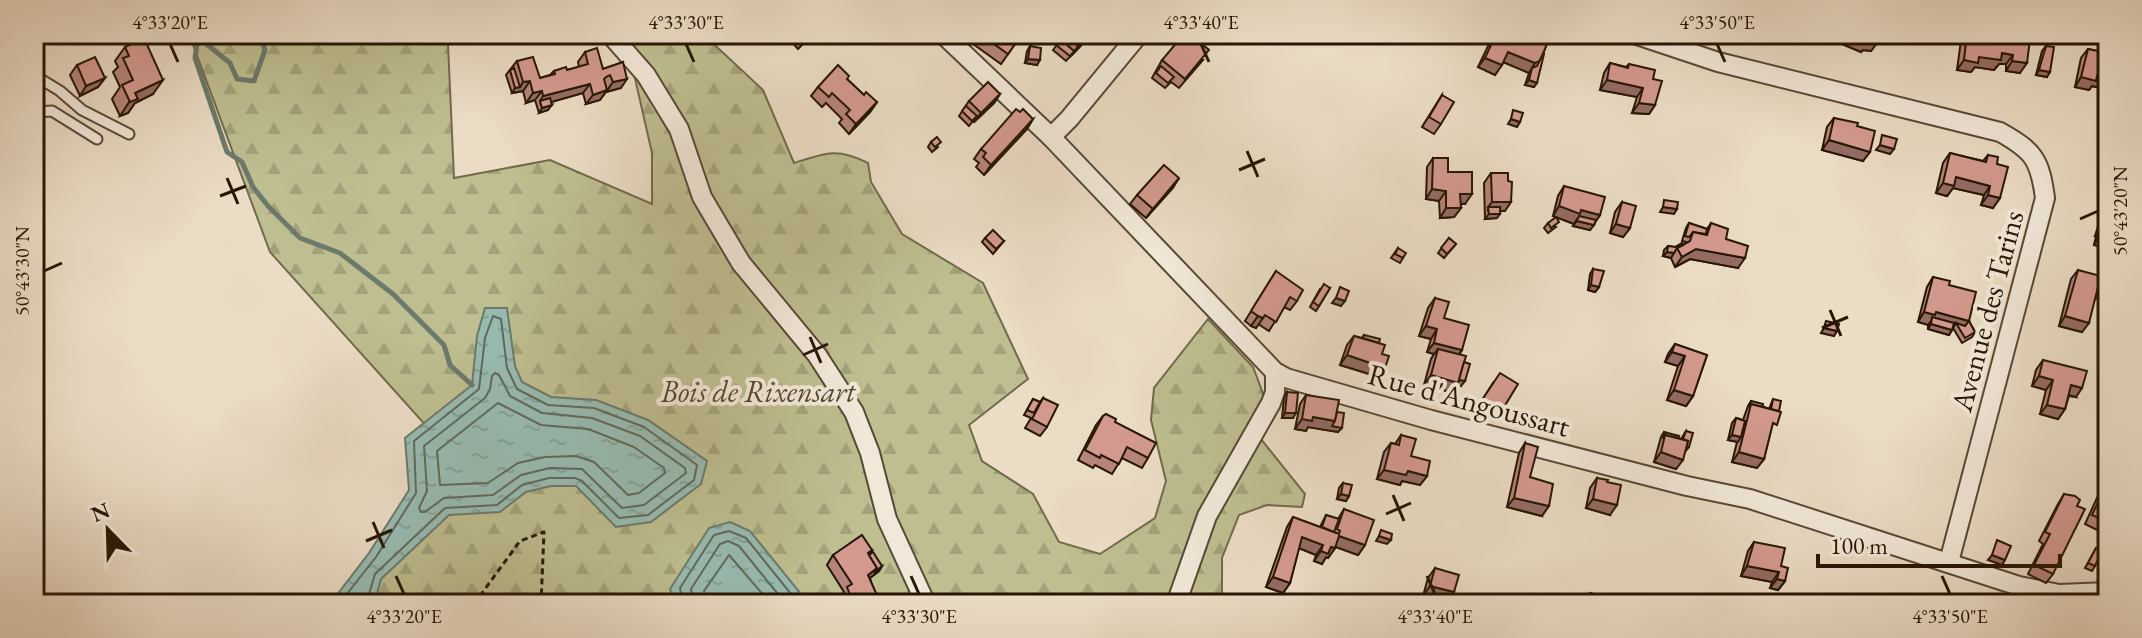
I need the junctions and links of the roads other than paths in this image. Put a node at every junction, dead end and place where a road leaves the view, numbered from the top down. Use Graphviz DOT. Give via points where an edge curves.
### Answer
graph roads {
  1 [pos="610,34"];
  2 [pos="943,34"];
  3 [pos="1139,34"];
  4 [pos="1634,34"];
  5 [pos="1668,39"];
  6 [pos="34,75"];
  7 [pos="34,112"];
  8 [pos="129,134"];
  9 [pos="1051,137"];
  10 [pos="97,139"];
  11 [pos="1275,372"];
  12 [pos="1949,562"];
  13 [pos="2108,592"];
  14 [pos="926,604"];
  15 [pos="1176,604"];
  1 -- 14 [label="street" via="646,75 679,129 702,197 741,263 817,355 854,412 887,519"];
  2 -- 9 [label="street, Rue d'Angoussart"];
  3 -- 9 [label="street"];
  4 -- 5 [label="street, Avenue des Tarins"];
  5 -- 12 [label="street, Avenue des Tarins" via="1718,62 2000,132 2027,147 2041,169 2045,198"];
  6 -- 8 [label="lane" via="82,110"];
  7 -- 10 [label="lane" via="52,111"];
  9 -- 11 [label="street, Rue d'Angoussart"];
  11 -- 12 [label="street, Rue d'Angoussart" via="1431,420 1750,499"];
  11 -- 15 [label="street" via="1271,403 1207,516"];
  12 -- 13 [label="street, Rue d'Angoussart" via="2051,593"];
}
